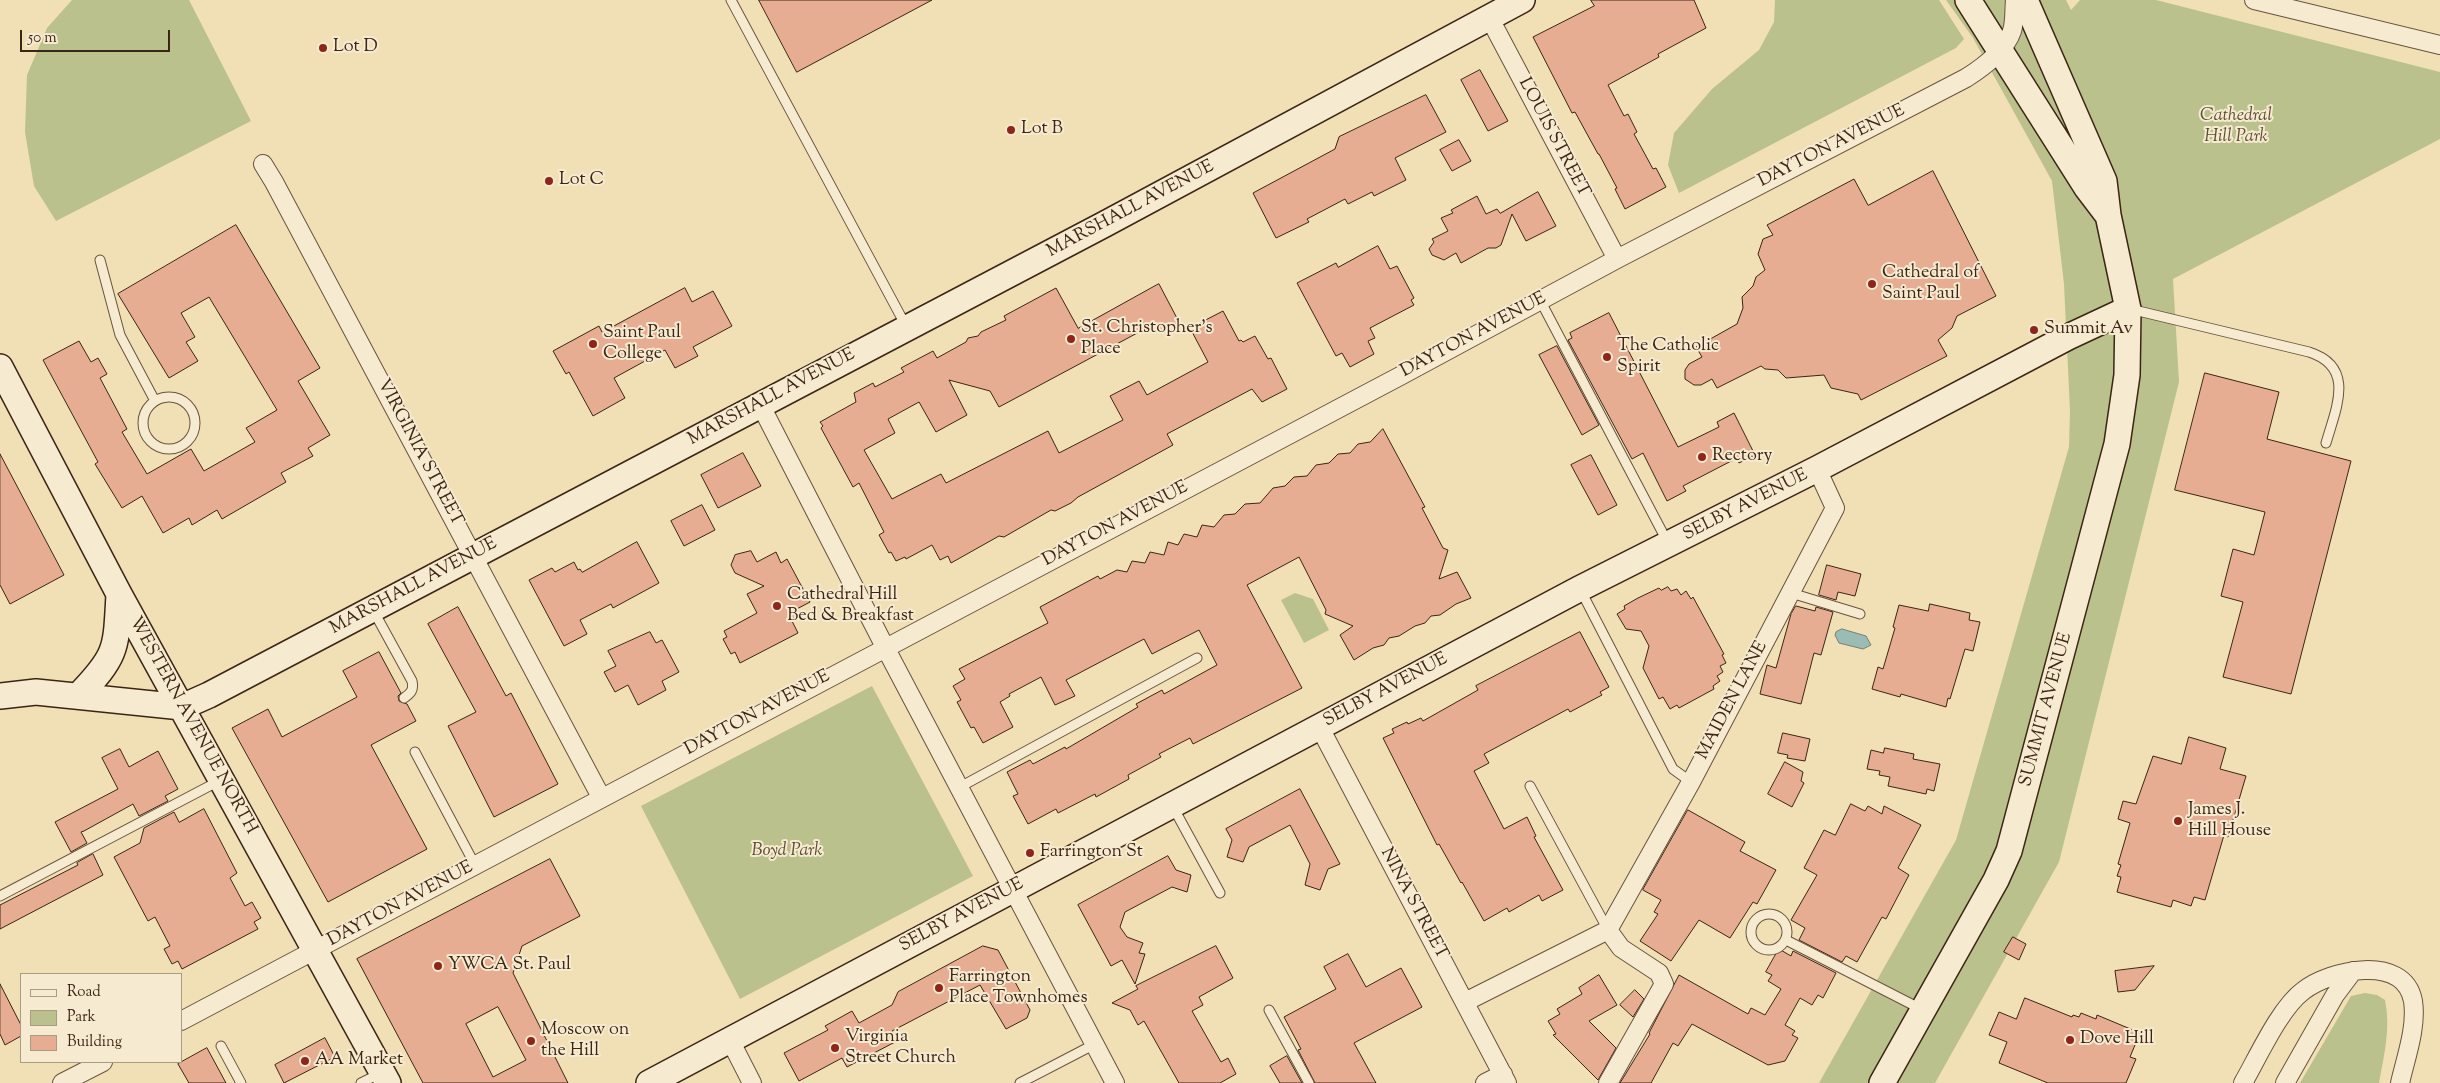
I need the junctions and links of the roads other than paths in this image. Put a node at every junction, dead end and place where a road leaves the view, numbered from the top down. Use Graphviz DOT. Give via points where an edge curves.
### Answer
graph roads {
  1 [pos="731,0"];
  2 [pos="1522,0"];
  3 [pos="1968,0"];
  4 [pos="2015,0"];
  5 [pos="2025,0"];
  6 [pos="2254,0"];
  7 [pos="2298,5"];
  8 [pos="1489,17"];
  9 [pos="2440,45"];
  10 [pos="1999,50"];
  11 [pos="263,164"];
  12 [pos="2108,215"];
  13 [pos="1617,259"];
  14 [pos="100,260"];
  15 [pos="1540,300"];
  16 [pos="2128,309"];
  17 [pos="907,327"];
  18 [pos="0,367"];
  19 [pos="155,401"];
  20 [pos="760,404"];
  21 [pos="2326,442"];
  22 [pos="1816,470"];
  23 [pos="1670,545"];
  24 [pos="473,555"];
  25 [pos="1579,589"];
  26 [pos="119,594"];
  27 [pos="1790,594"];
  28 [pos="372,608"];
  29 [pos="1860,614"];
  30 [pos="885,647"];
  31 [pos="1196,658"];
  32 [pos="0,696"];
  33 [pos="78,696"];
  34 [pos="404,698"];
  35 [pos="182,707"];
  36 [pos="1319,726"];
  37 [pos="415,752"];
  38 [pos="222,780"];
  39 [pos="1691,782"];
  40 [pos="1530,786"];
  41 [pos="960,787"];
  42 [pos="601,797"];
  43 [pos="1172,804"];
  44 [pos="475,865"];
  45 [pos="1014,888"];
  46 [pos="1220,893"];
  47 [pos="0,896"];
  48 [pos="1608,930"];
  49 [pos="1786,940"];
  50 [pos="315,951"];
  51 [pos="2353,971"];
  52 [pos="1465,1002"];
  53 [pos="1269,1010"];
  54 [pos="1923,1010"];
  55 [pos="182,1020"];
  56 [pos="730,1040"];
  57 [pos="1095,1044"];
  58 [pos="221,1046"];
  59 [pos="101,1063"];
  60 [pos="1505,1078"];
  61 [pos="377,1080"];
  62 [pos="62,1083"];
  63 [pos="241,1083"];
  64 [pos="648,1083"];
  65 [pos="752,1083"];
  66 [pos="1020,1083"];
  67 [pos="1116,1083"];
  68 [pos="1309,1083"];
  69 [pos="1485,1083"];
  70 [pos="1608,1083"];
  71 [pos="1882,1083"];
  72 [pos="2243,1083"];
  73 [pos="2285,1083"];
  74 [pos="2400,1083"];
  1 -- 17 [label="lane"];
  2 -- 8 [label="street, MARSHALL AVENUE"];
  3 -- 10 [label="street"];
  4 -- 10 [label="street, DAYTON AVENUE" via="2012,31"];
  5 -- 12 [label="street, SUMMIT AVENUE" via="2104,181"];
  6 -- 7 [label="street"];
  7 -- 9 [label="street"];
  8 -- 13 [label="street, LOUIS STREET"];
  8 -- 17 [label="street, MARSHALL AVENUE"];
  10 -- 12 [label="street"];
  10 -- 13 [label="street, DAYTON AVENUE" via="1966,78"];
  11 -- 24 [label="street, VIRGINIA STREET"];
  12 -- 16 [label="street, SUMMIT AVENUE"];
  13 -- 15 [label="street, DAYTON AVENUE"];
  14 -- 19 [label="lane" via="120,336"];
  15 -- 23 [label="lane"];
  15 -- 30 [label="street, DAYTON AVENUE"];
  16 -- 21 [label="lane" via="2309,352 2327,360 2340,388"];
  16 -- 22 [label="street, SELBY AVENUE"];
  16 -- 54 [label="street, SUMMIT AVENUE" via="2127,375 2117,444 2009,851"];
  17 -- 20 [label="street, MARSHALL AVENUE"];
  18 -- 26 [label="street, WESTERN AVENUE NORTH"];
  19 -- 19 [label="lane" via="172,397 188,405 193,412 194,429 184,444 168,449 152,443 147,437 143,421 149,406"];
  20 -- 24 [label="street, MARSHALL AVENUE"];
  20 -- 30 [label="street"];
  22 -- 23 [label="street, SELBY AVENUE"];
  22 -- 27 [label="street, MAIDEN LANE" via="1834,508"];
  23 -- 25 [label="street, SELBY AVENUE"];
  24 -- 28 [label="street, MARSHALL AVENUE"];
  24 -- 42 [label="street, VIRGINIA STREET"];
  25 -- 36 [label="street, SELBY AVENUE"];
  25 -- 39 [label="lane" via="1673,769"];
  26 -- 33 [label="street" via="117,637 112,656"];
  26 -- 35 [label="street, WESTERN AVENUE NORTH"];
  27 -- 29 [label="lane"];
  27 -- 39 [label="street, MAIDEN LANE"];
  28 -- 34 [label="lane" via="412,681 411,693"];
  28 -- 35 [label="street, MARSHALL AVENUE"];
  30 -- 41 [label="street"];
  30 -- 42 [label="street, DAYTON AVENUE"];
  31 -- 41 [label="lane"];
  32 -- 33 [label="street" via="36,692"];
  33 -- 35 [label="street"];
  35 -- 38 [label="street, WESTERN AVENUE NORTH"];
  36 -- 43 [label="street, SELBY AVENUE"];
  36 -- 52 [label="street, NINA STREET"];
  37 -- 44 [label="lane"];
  38 -- 47 [label="lane"];
  38 -- 50 [label="street, WESTERN AVENUE NORTH"];
  39 -- 48 [label="street, MAIDEN LANE"];
  40 -- 48 [label="lane"];
  41 -- 45 [label="street"];
  42 -- 44 [label="street, DAYTON AVENUE"];
  43 -- 45 [label="street, SELBY AVENUE"];
  43 -- 46 [label="lane"];
  44 -- 50 [label="street, DAYTON AVENUE"];
  45 -- 56 [label="street, SELBY AVENUE"];
  45 -- 57 [label="street"];
  48 -- 52 [label="street"];
  48 -- 70 [label="street" via="1621,948 1659,973 1664,984"];
  49 -- 49 [label="lane" via="1787,928 1776,915 1760,917 1753,925 1752,938 1760,947 1771,950"];
  49 -- 54 [label="lane"];
  50 -- 55 [label="street, DAYTON AVENUE"];
  50 -- 61 [label="street, WESTERN AVENUE NORTH"];
  51 -- 72 [label="street" via="2314,983 2301,992 2283,1014"];
  51 -- 73 [label="street" via="2335,995"];
  51 -- 74 [label="street" via="2372,969 2398,977 2412,998 2414,1010"];
  52 -- 60 [label="street, NINA STREET"];
  53 -- 68 [label="lane"];
  54 -- 71 [label="street, SUMMIT AVENUE"];
  56 -- 64 [label="street, SELBY AVENUE"];
  56 -- 65 [label="street"];
  57 -- 66 [label="lane"];
  57 -- 67 [label="street"];
  58 -- 63 [label="lane"];
  59 -- 62 [label="street"];
  60 -- 69 [label="street"];
}
